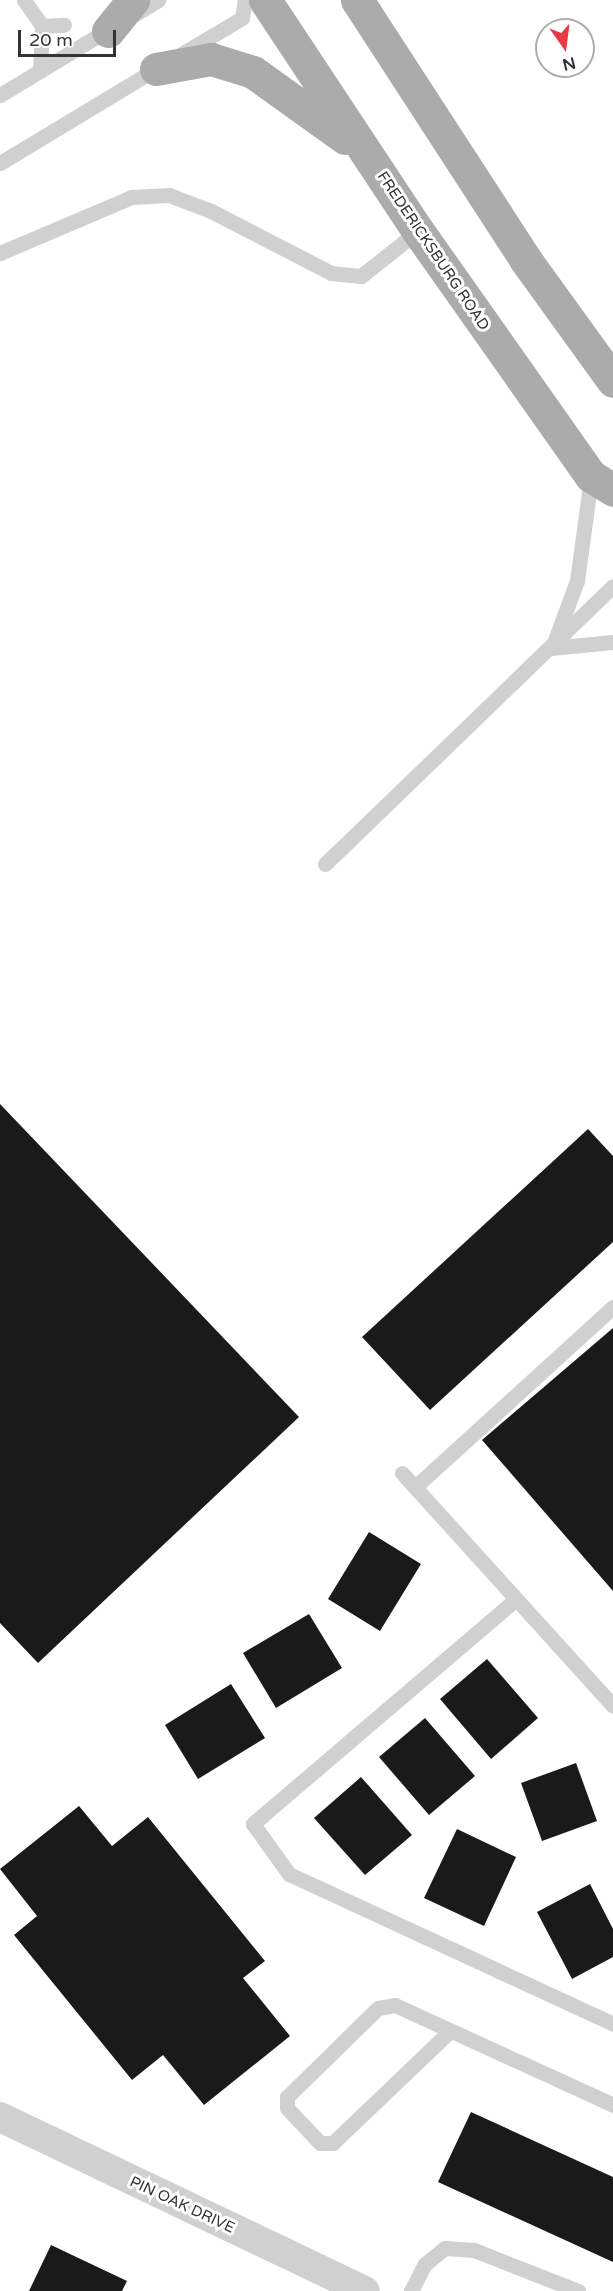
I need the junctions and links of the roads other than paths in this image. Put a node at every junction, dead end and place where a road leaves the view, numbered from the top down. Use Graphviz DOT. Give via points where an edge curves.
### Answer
graph roads {
  1 [pos="24,0"];
  2 [pos="133,0"];
  3 [pos="158,0"];
  4 [pos="245,0"];
  5 [pos="265,0"];
  6 [pos="357,0"];
  7 [pos="64,25"];
  8 [pos="42,26"];
  9 [pos="108,30"];
  10 [pos="156,69"];
  11 [pos="40,71"];
  12 [pos="0,95"];
  13 [pos="368,156"];
  14 [pos="0,163"];
  15 [pos="418,231"];
  16 [pos="0,253"];
  17 [pos="613,381"];
  18 [pos="602,483"];
  19 [pos="613,586"];
  20 [pos="613,642"];
  21 [pos="552,648"];
  22 [pos="325,864"];
  23 [pos="613,1307"];
  24 [pos="402,1473"];
  25 [pos="415,1487"];
  26 [pos="516,1599"];
  27 [pos="613,1706"];
  28 [pos="613,2024"];
  29 [pos="450,2031"];
  30 [pos="613,2105"];
  31 [pos="0,2117"];
  32 [pos="365,2291"];
  33 [pos="411,2291"];
  34 [pos="578,2291"];
  1 -- 8 [label="lane"];
  2 -- 9 [label="main road"];
  3 -- 9 [label="lane"];
  4 -- 10 [label="lane" via="242,18"];
  5 -- 13 [label="main road, FREDERICKSBURG ROAD"];
  6 -- 17 [label="main road" via="525,259"];
  7 -- 8 [label="lane"];
  8 -- 11 [label="lane"];
  9 -- 11 [label="lane"];
  10 -- 13 [label="main road" via="211,59 254,72"];
  10 -- 14 [label="lane"];
  11 -- 12 [label="lane"];
  13 -- 15 [label="main road, FREDERICKSBURG ROAD"];
  15 -- 16 [label="lane" via="361,276 331,273 211,211 169,195 131,197"];
  15 -- 18 [label="main road, FREDERICKSBURG ROAD"];
  18 -- 21 [label="lane" via="577,581"];
  19 -- 21 [label="lane"];
  20 -- 21 [label="lane"];
  21 -- 22 [label="lane"];
  23 -- 25 [label="lane"];
  24 -- 25 [label="lane"];
  25 -- 26 [label="lane"];
  26 -- 27 [label="lane"];
  26 -- 28 [label="lane" via="253,1824 289,1874"];
  29 -- 29 [label="lane" via="395,2005 378,2008 287,2097 287,2108 320,2143 333,2143"];
  29 -- 30 [label="lane"];
  31 -- 32 [label="street, PIN OAK DRIVE"];
  33 -- 34 [label="lane" via="425,2264 445,2248 474,2250"];
}
